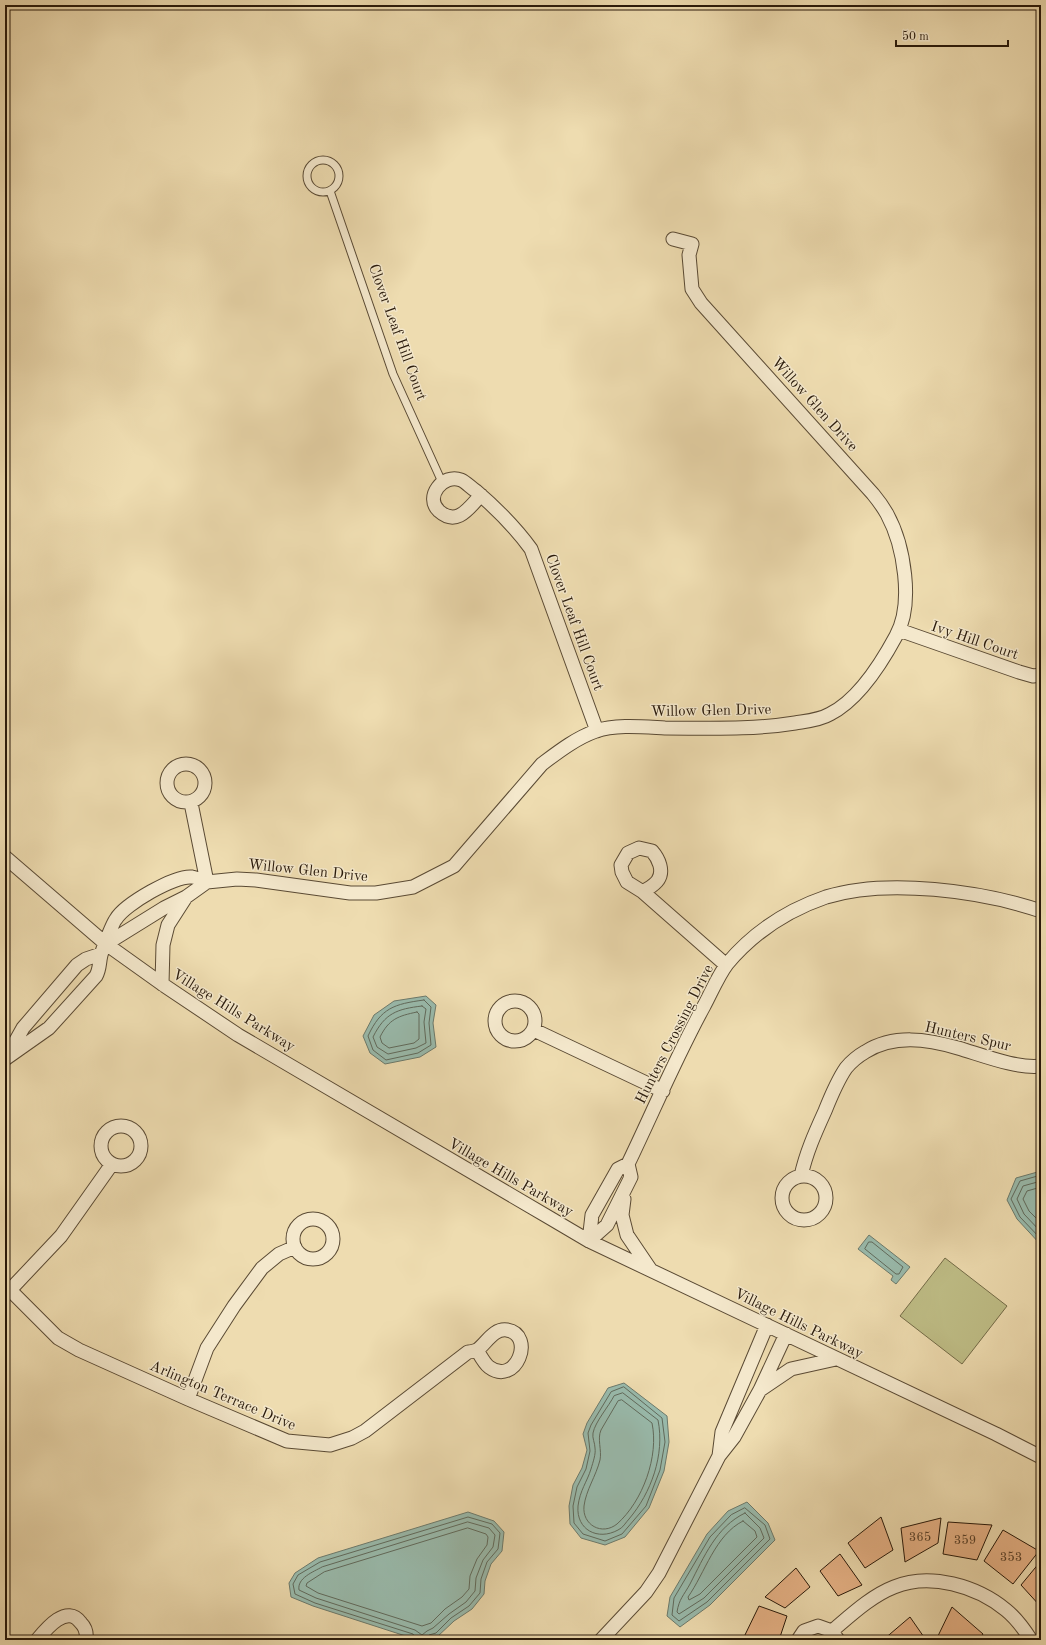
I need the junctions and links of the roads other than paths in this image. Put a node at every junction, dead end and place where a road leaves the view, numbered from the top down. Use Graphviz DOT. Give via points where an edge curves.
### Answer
graph roads {
  1 [pos="330,190"];
  2 [pos="673,239"];
  3 [pos="442,482"];
  4 [pos="481,495"];
  5 [pos="899,630"];
  6 [pos="1041,675"];
  7 [pos="597,731"];
  8 [pos="191,803"];
  9 [pos="5,857"];
  10 [pos="207,882"];
  11 [pos="638,889"];
  12 [pos="186,897"];
  13 [pos="1041,911"];
  14 [pos="104,949"];
  15 [pos="726,965"];
  16 [pos="162,984"];
  17 [pos="534,1030"];
  18 [pos="6,1057"];
  19 [pos="1041,1066"];
  20 [pos="663,1091"];
  21 [pos="112,1164"];
  22 [pos="628,1164"];
  23 [pos="801,1176"];
  24 [pos="626,1187"];
  25 [pos="589,1241"];
  26 [pos="295,1247"];
  27 [pos="651,1270"];
  28 [pos="8,1287"];
  29 [pos="767,1325"];
  30 [pos="786,1334"];
  31 [pos="477,1350"];
  32 [pos="836,1359"];
  33 [pos="760,1390"];
  34 [pos="188,1399"];
  35 [pos="719,1456"];
  36 [pos="1041,1457"];
  37 [pos="835,1635"];
  38 [pos="39,1639"];
  39 [pos="86,1640"];
  40 [pos="601,1640"];
  41 [pos="798,1640"];
  42 [pos="1031,1640"];
  1 -- 1 [label="lane" via="338,181 339,171 328,160 318,161 310,168 307,178 309,183 317,191"];
  1 -- 3 [label="lane, Clover Leaf Hill Court" via="393,374"];
  2 -- 5 [label="street, Willow Glen Drive" via="692,244 689,255 692,289 701,302 873,494 887,514 895,533 905,575 904,615"];
  3 -- 4 [label="street, Clover Leaf Hill Court" via="448,479 461,480"];
  3 -- 4 [label="street" via="437,487 434,502 437,508 450,517 463,515"];
  4 -- 7 [label="street, Clover Leaf Hill Court" via="514,526 534,554"];
  5 -- 6 [label="street, Ivy Hill Court" via="1019,672 1033,676"];
  5 -- 7 [label="street, Willow Glen Drive" via="871,675 848,701 830,714 810,721 754,729 629,727"];
  7 -- 10 [label="street, Willow Glen Drive" via="542,764 454,866 413,887 376,893 350,893 237,879"];
  8 -- 10 [label="street"];
  9 -- 14 [label="street, Village Hills Parkway"];
  10 -- 12 [label="street, Willow Glen Drive"];
  10 -- 14 [label="street, Willow Glen Drive" via="191,877 168,883 132,903 115,919"];
  11 -- 15 [label="street"];
  12 -- 14 [label="street, Willow Glen Drive" via="164,908"];
  12 -- 16 [label="street" via="168,925 163,945"];
  13 -- 15 [label="street, Hunters Crossing Drive" via="1024,905 958,892 900,889 849,892 827,897 786,914 749,941"];
  14 -- 16 [label="street, Village Hills Parkway"];
  14 -- 18 [label="street" via="77,965 23,1028"];
  14 -- 18 [label="street" via="96,976 49,1028"];
  15 -- 20 [label="street, Hunters Crossing Drive"];
  16 -- 25 [label="street, Village Hills Parkway" via="238,1035"];
  17 -- 20 [label="street"];
  19 -- 23 [label="street, Hunters Spur" via="1014,1064 937,1042 902,1040 872,1047 847,1066 806,1155"];
  20 -- 22 [label="street, Hunters Crossing Drive"];
  21 -- 28 [label="street" via="61,1236"];
  22 -- 24 [label="street, Hunters Crossing Drive" via="631,1177"];
  22 -- 25 [label="street, Hunters Crossing Drive" via="618,1169 592,1215"];
  24 -- 25 [label="street, Hunters Crossing Drive" via="608,1225"];
  24 -- 27 [label="street, Hunters Crossing Drive" via="622,1215 627,1236"];
  25 -- 27 [label="street, Village Hills Parkway"];
  26 -- 34 [label="street" via="279,1254 262,1268 234,1306 207,1348"];
  27 -- 29 [label="street, Village Hills Parkway"];
  28 -- 34 [label="street, Arlington Terrace Drive" via="58,1338 78,1350"];
  29 -- 30 [label="street, Village Hills Parkway"];
  29 -- 35 [label="street" via="722,1432"];
  30 -- 32 [label="street, Village Hills Parkway"];
  30 -- 33 [label="street"];
  31 -- 34 [label="street, Arlington Terrace Drive" via="468,1352 365,1431 330,1445 287,1441"];
  32 -- 33 [label="street" via="790,1369"];
  32 -- 36 [label="street, Village Hills Parkway"];
  33 -- 35 [label="street" via="734,1437"];
  35 -- 40 [label="street" via="659,1573 646,1592"];
  37 -- 41 [label="street" via="818,1626 804,1631"];
  37 -- 42 [label="street" via="880,1594 911,1582 930,1581 950,1583 992,1599 1007,1610"];
  38 -- 39 [label="street" via="60,1617 67,1616 80,1620 86,1628"];
}
